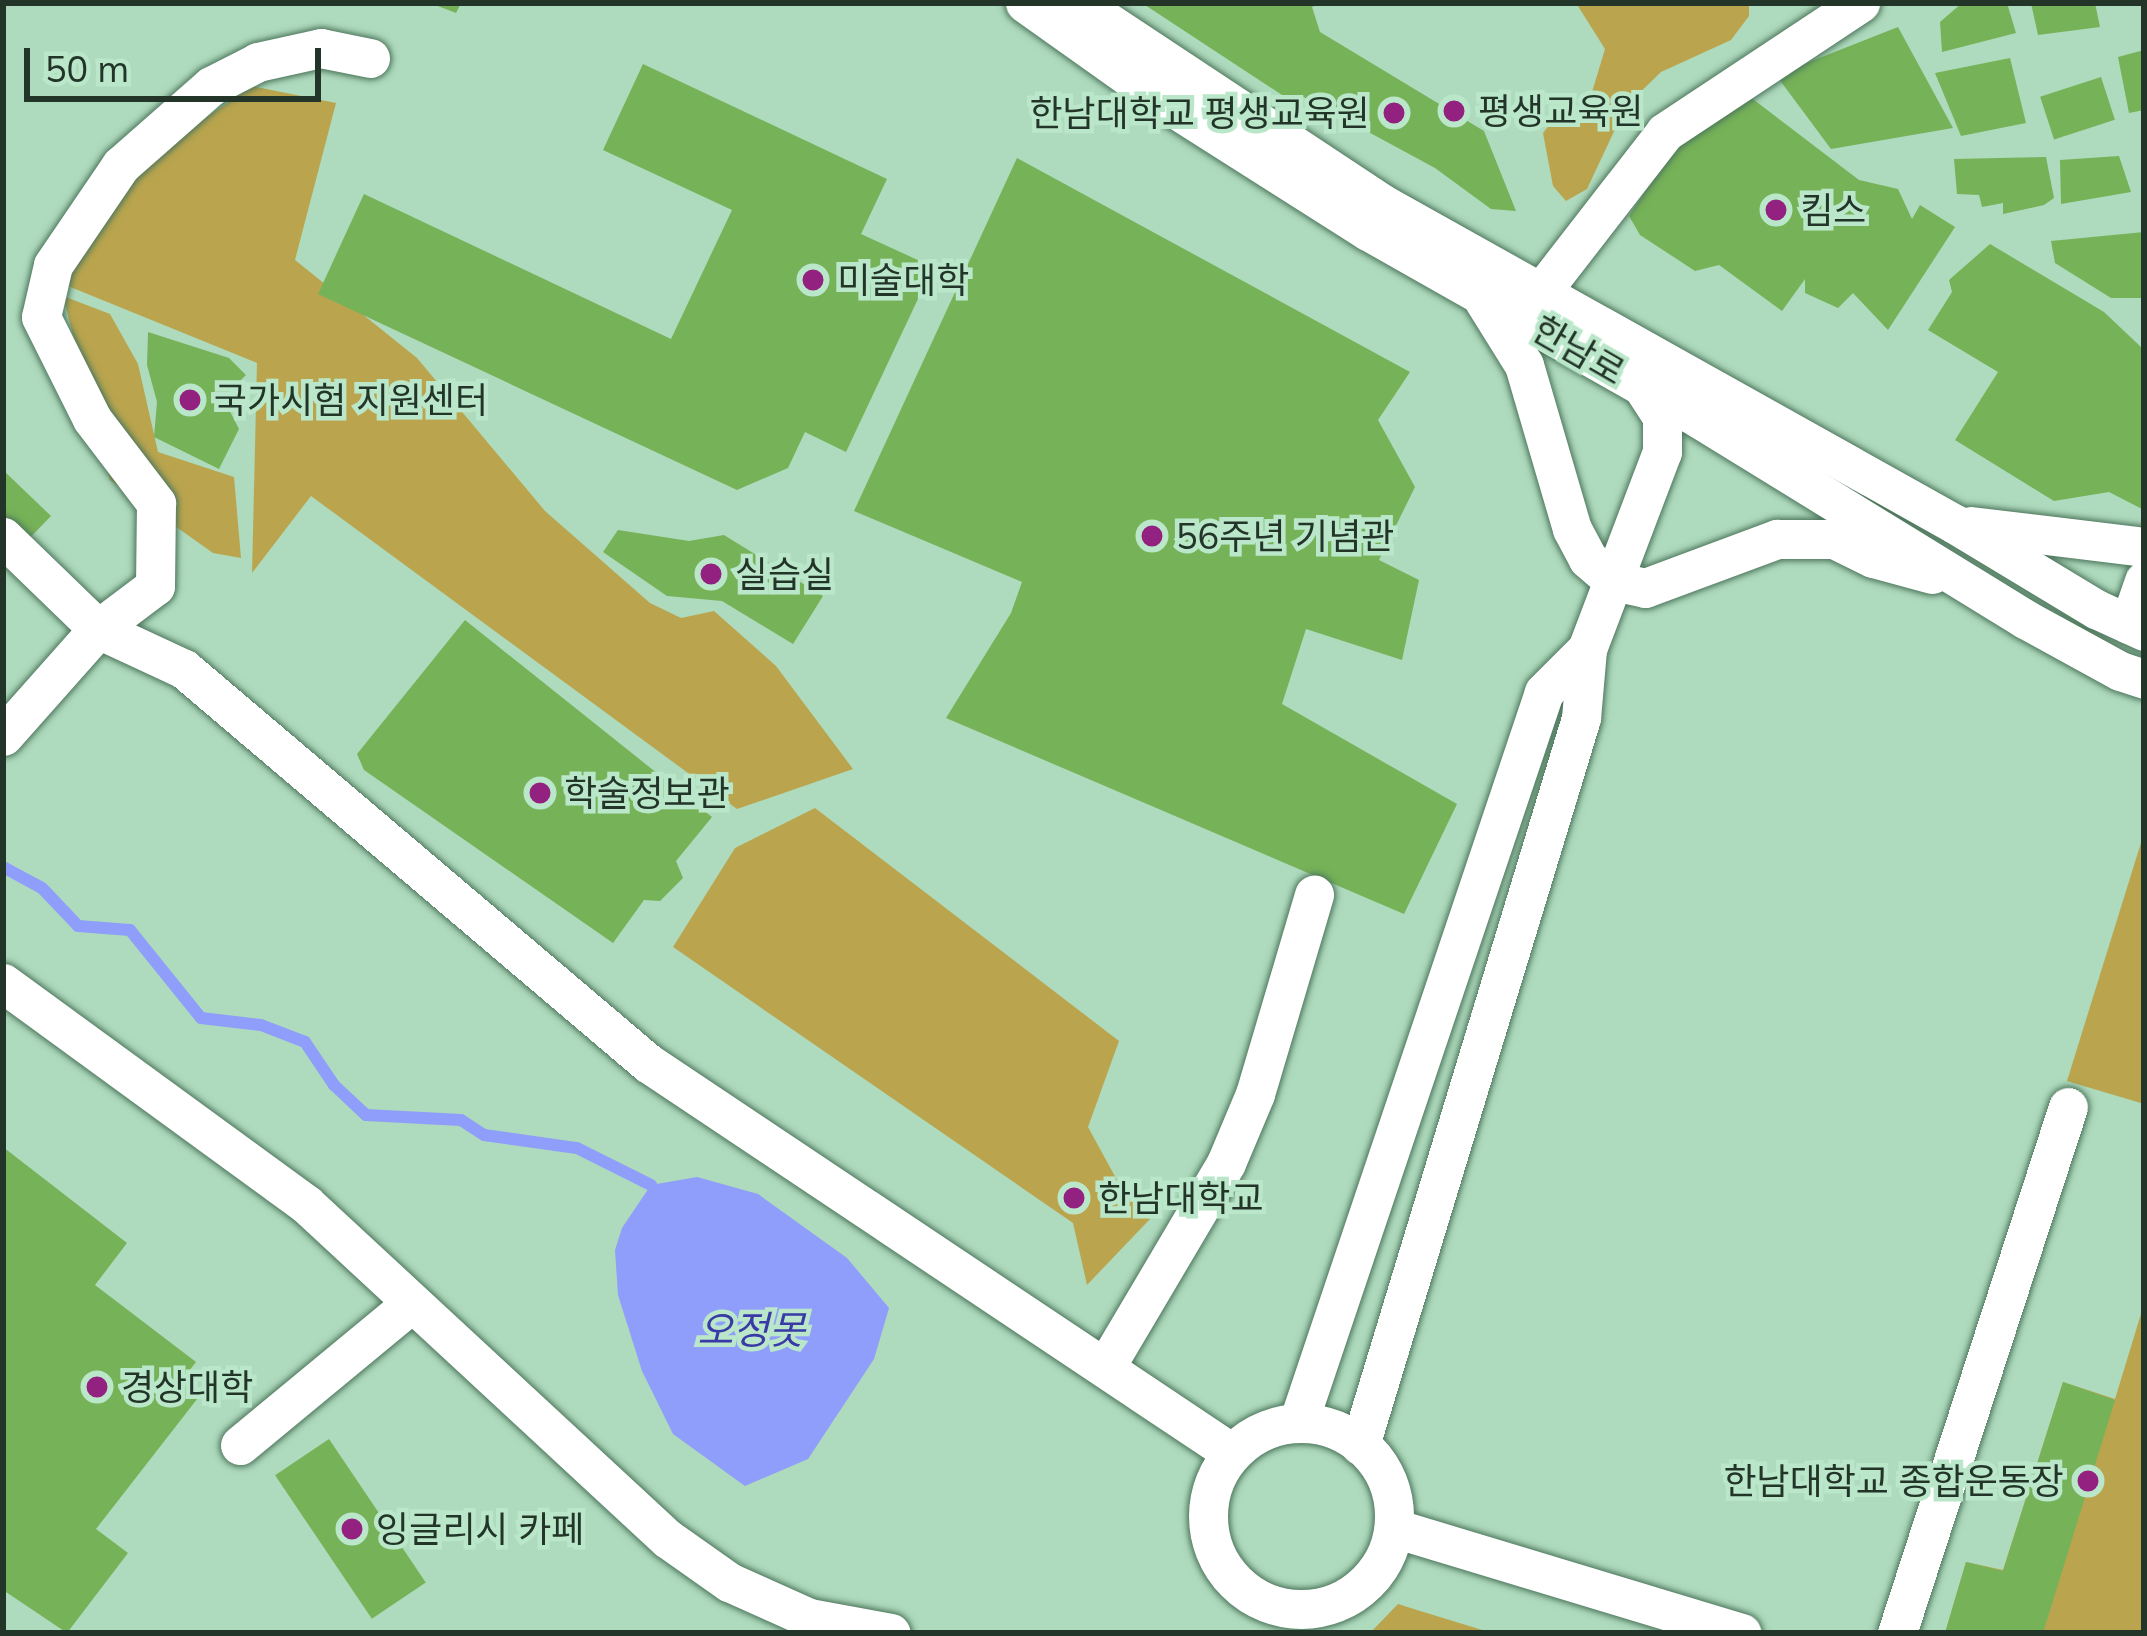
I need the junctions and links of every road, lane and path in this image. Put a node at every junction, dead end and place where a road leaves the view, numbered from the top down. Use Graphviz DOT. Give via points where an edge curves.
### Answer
graph roads {
  1 [pos="1024,3"];
  2 [pos="1079,3"];
  3 [pos="1860,3"];
  4 [pos="370,58"];
  5 [pos="1477,292"];
  6 [pos="1540,292"];
  7 [pos="1642,386"];
  8 [pos="1719,430"];
  9 [pos="1661,452"];
  10 [pos="1955,524"];
  11 [pos="3,537"];
  12 [pos="2144,547"];
  13 [pos="1613,580"];
  14 [pos="2144,581"];
  15 [pos="1972,585"];
  16 [pos="2137,627"];
  17 [pos="98,629"];
  18 [pos="1587,649"];
  19 [pos="2144,679"];
  20 [pos="3,736"];
  21 [pos="1314,895"];
  22 [pos="3,983"];
  23 [pos="2068,1107"];
  24 [pos="409,1305"];
  25 [pos="1106,1366"];
  26 [pos="1298,1424"];
  27 [pos="239,1445"];
  28 [pos="1360,1445"];
  29 [pos="1232,1453"];
  30 [pos="1394,1528"];
  31 [pos="1284,1621"];
  32 [pos="891,1633"];
  33 [pos="1742,1633"];
  34 [pos="1897,1633"];
  1 -- 5 [label="street, 한남로" via="1160,99"];
  2 -- 6 [label="street, 한남로" via="1382,203"];
  3 -- 6 [label="street" via="1665,131"];
  4 -- 17 [label="street" via="321,48 258,62 211,86 121,165 53,266 41,317 92,419 156,503 155,586"];
  5 -- 7 [label="street, 한남로"];
  5 -- 13 [label="street" via="1524,365 1572,529 1588,560"];
  6 -- 10 [label="street, 한남로"];
  7 -- 8 [label="street, 한남로"];
  7 -- 9 [label="street" via="1662,417"];
  8 -- 9 [label="street" via="1684,428"];
  8 -- 15 [label="street, 한남로"];
  9 -- 13 [label="street"];
  10 -- 12 [label="street"];
  10 -- 16 [label="street, 한남로"];
  11 -- 17 [label="street"];
  13 -- 15 [label="street" via="1645,588 1777,538 1834,539"];
  13 -- 18 [label="street"];
  14 -- 16 [label="street"];
  15 -- 19 [label="street, 한남로"];
  17 -- 20 [label="street"];
  17 -- 25 [label="street" via="184,669 648,1063"];
  18 -- 26 [label="street" via="1544,692"];
  18 -- 28 [label="street" via="1581,718"];
  21 -- 25 [label="street" via="1255,1094 1226,1163"];
  22 -- 24 [label="street" via="306,1204"];
  23 -- 34 [label="street"];
  24 -- 27 [label="street"];
  24 -- 32 [label="street" via="668,1539 729,1582 809,1618"];
  25 -- 29 [label="street"];
  26 -- 28 [label="street" via="1342,1432"];
  26 -- 29 [label="street" via="1274,1427"];
  28 -- 30 [label="street" via="1381,1468"];
  29 -- 31 [label="street" via="1208,1505 1219,1562"];
  30 -- 31 [label="street" via="1385,1556 1358,1589"];
  30 -- 33 [label="street"];
}
